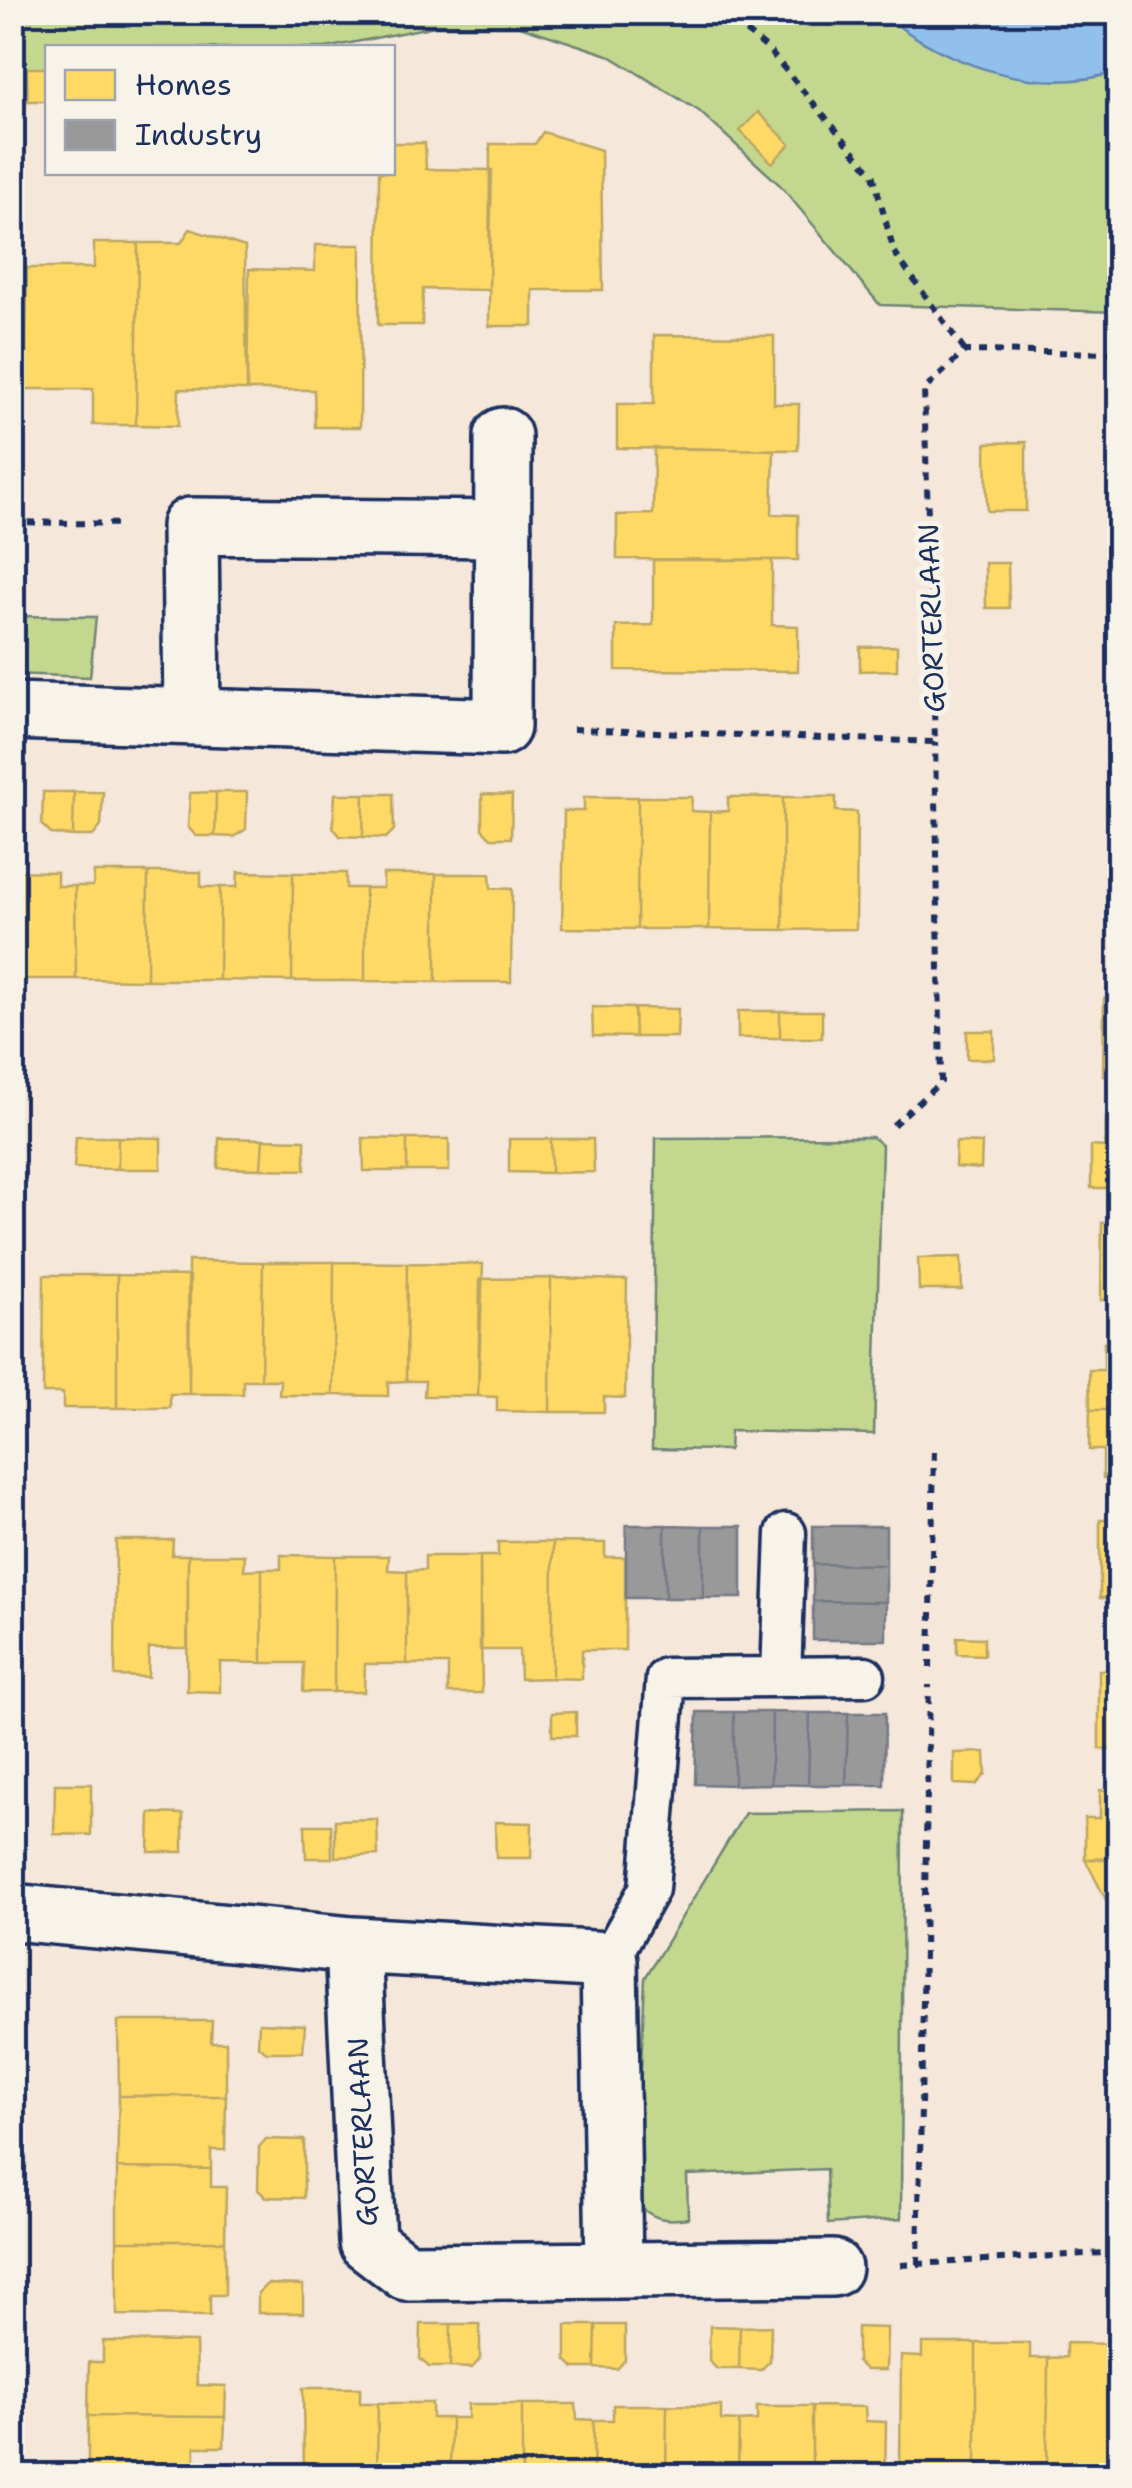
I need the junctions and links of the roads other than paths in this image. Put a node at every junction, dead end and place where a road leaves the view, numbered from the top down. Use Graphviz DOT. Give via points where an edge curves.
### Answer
graph roads {
  1 [pos="503,436"];
  2 [pos="502,529"];
  3 [pos="12,711"];
  4 [pos="192,716"];
  5 [pos="786,1533"];
  6 [pos="864,1676"];
  7 [pos="781,1677"];
  8 [pos="12,1912"];
  9 [pos="353,1946"];
  10 [pos="608,1960"];
  11 [pos="614,2268"];
  12 [pos="833,2268"];
  1 -- 2 [label="street"];
  2 -- 4 [label="street" via="190,526"];
  2 -- 4 [label="street" via="502,726"];
  3 -- 4 [label="street"];
  5 -- 7 [label="lane"];
  6 -- 7 [label="lane"];
  7 -- 10 [label="lane" via="666,1678 649,1889"];
  8 -- 9 [label="street"];
  9 -- 10 [label="street"];
  9 -- 11 [label="street, GORTERLAAN" via="367,2242 406,2272"];
  10 -- 11 [label="street"];
  11 -- 12 [label="street, GORTERLAAN"];
}
